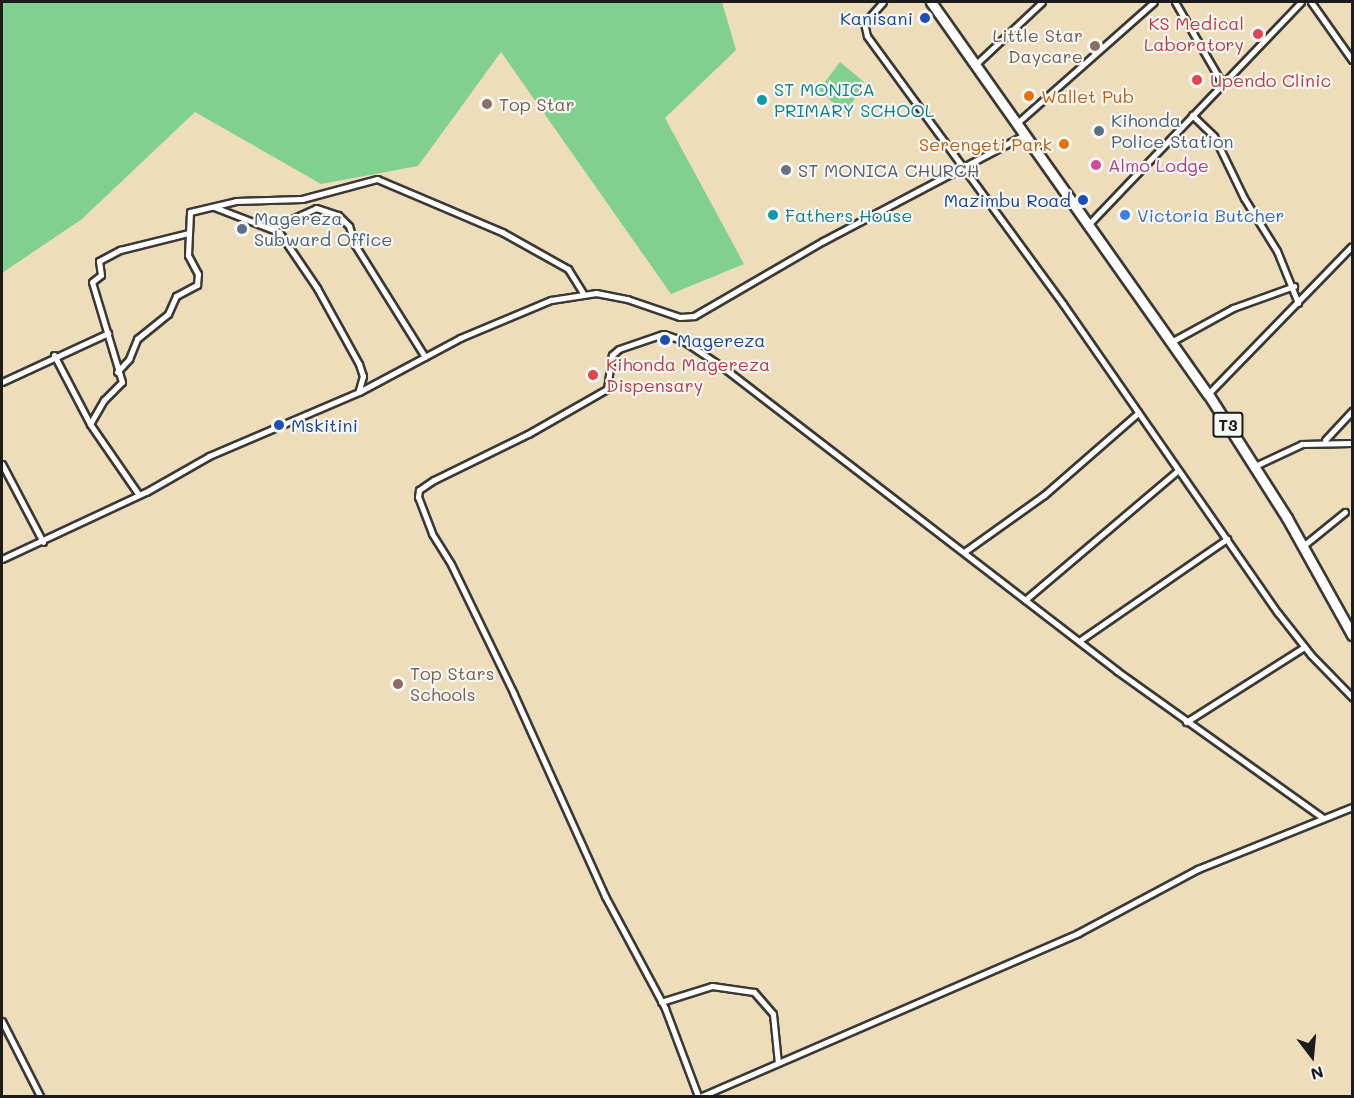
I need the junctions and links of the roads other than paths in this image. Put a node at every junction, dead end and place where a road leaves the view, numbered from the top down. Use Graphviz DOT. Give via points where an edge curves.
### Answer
graph roads {
  1 [pos="883,2"];
  2 [pos="931,2"];
  3 [pos="1042,2"];
  4 [pos="1154,2"];
  5 [pos="1175,2"];
  6 [pos="1301,2"];
  7 [pos="1311,2"];
  8 [pos="1353,60"];
  9 [pos="975,65"];
  10 [pos="1221,83"];
  11 [pos="1192,115"];
  12 [pos="1016,124"];
  13 [pos="1024,135"];
  14 [pos="962,166"];
  15 [pos="214,207"];
  16 [pos="1088,226"];
  17 [pos="272,228"];
  18 [pos="188,233"];
  19 [pos="1353,246"];
  20 [pos="1294,286"];
  21 [pos="583,293"];
  22 [pos="1298,303"];
  23 [pos="108,333"];
  24 [pos="1171,342"];
  25 [pos="54,355"];
  26 [pos="425,357"];
  27 [pos="117,372"];
  28 [pos="2,382"];
  29 [pos="359,392"];
  30 [pos="1208,394"];
  31 [pos="1353,411"];
  32 [pos="1138,413"];
  33 [pos="90,424"];
  34 [pos="1325,440"];
  35 [pos="1353,443"];
  36 [pos="2,464"];
  37 [pos="1255,466"];
  38 [pos="1177,471"];
  39 [pos="139,495"];
  40 [pos="1345,512"];
  41 [pos="1227,539"];
  42 [pos="43,542"];
  43 [pos="1304,546"];
  44 [pos="964,552"];
  45 [pos="2,559"];
  46 [pos="1025,600"];
  47 [pos="1353,635"];
  48 [pos="1078,641"];
  49 [pos="1304,647"];
  50 [pos="1353,697"];
  51 [pos="1186,722"];
  52 [pos="1353,807"];
  53 [pos="1323,819"];
  54 [pos="661,1002"];
  55 [pos="2,1021"];
  56 [pos="778,1064"];
  57 [pos="40,1096"];
  58 [pos="702,1096"];
  1 -- 14 [label="street" via="862,27"];
  2 -- 9 [label="highway, T3"];
  3 -- 9 [label="street"];
  4 -- 12 [label="street"];
  5 -- 10 [label="street"];
  6 -- 10 [label="street"];
  7 -- 8 [label="street"];
  9 -- 12 [label="highway, T3"];
  10 -- 11 [label="street"];
  11 -- 16 [label="street"];
  11 -- 20 [label="street" via="1214,136"];
  12 -- 13 [label="highway, T3"];
  13 -- 14 [label="street"];
  13 -- 16 [label="highway, T3"];
  14 -- 21 [label="street" via="768,271 694,316 680,317 627,299"];
  14 -- 32 [label="street"];
  15 -- 17 [label="street"];
  15 -- 18 [label="street" via="190,212"];
  15 -- 21 [label="street" via="236,201 302,199 378,179 502,232 568,269"];
  16 -- 24 [label="highway, T3"];
  17 -- 26 [label="street" via="316,208 338,215 349,226 355,245"];
  17 -- 29 [label="street" via="317,288 359,364 363,376"];
  18 -- 23 [label="street" via="120,250 99,261 101,273 92,282"];
  18 -- 27 [label="street" via="188,255 198,274 197,285 176,296 168,314 137,339 129,359"];
  19 -- 22 [label="street"];
  20 -- 22 [label="street"];
  20 -- 24 [label="street" via="1233,308"];
  21 -- 26 [label="street" via="499,321"];
  22 -- 30 [label="street"];
  23 -- 25 [label="street"];
  23 -- 27 [label="street"];
  24 -- 30 [label="highway, T3"];
  25 -- 28 [label="street"];
  25 -- 33 [label="street"];
  26 -- 29 [label="street"];
  27 -- 33 [label="street" via="121,385 104,400"];
  29 -- 39 [label="street" via="209,456"];
  30 -- 37 [label="highway, T3"];
  31 -- 34 [label="street"];
  32 -- 38 [label="street"];
  32 -- 44 [label="street" via="1044,495"];
  33 -- 39 [label="street"];
  34 -- 35 [label="street"];
  34 -- 37 [label="street" via="1302,444"];
  36 -- 42 [label="street"];
  37 -- 43 [label="highway, T3"];
  38 -- 41 [label="street"];
  38 -- 46 [label="street"];
  39 -- 42 [label="street"];
  40 -- 43 [label="street"];
  41 -- 48 [label="street"];
  41 -- 49 [label="street"];
  42 -- 45 [label="street"];
  43 -- 47 [label="highway, T3"];
  44 -- 46 [label="street"];
  44 -- 54 [label="street" via="724,368 682,340 663,334 613,353 607,389 419,490 419,502 432,533 456,573 596,877"];
  46 -- 48 [label="street"];
  48 -- 51 [label="street"];
  49 -- 50 [label="street"];
  49 -- 51 [label="street"];
  51 -- 53 [label="street"];
  52 -- 53 [label="street"];
  53 -- 56 [label="street" via="1198,869 1078,933"];
  54 -- 56 [label="street" via="712,986 754,992 773,1014"];
  54 -- 58 [label="street"];
  55 -- 57 [label="street"];
  56 -- 58 [label="street"];
}
